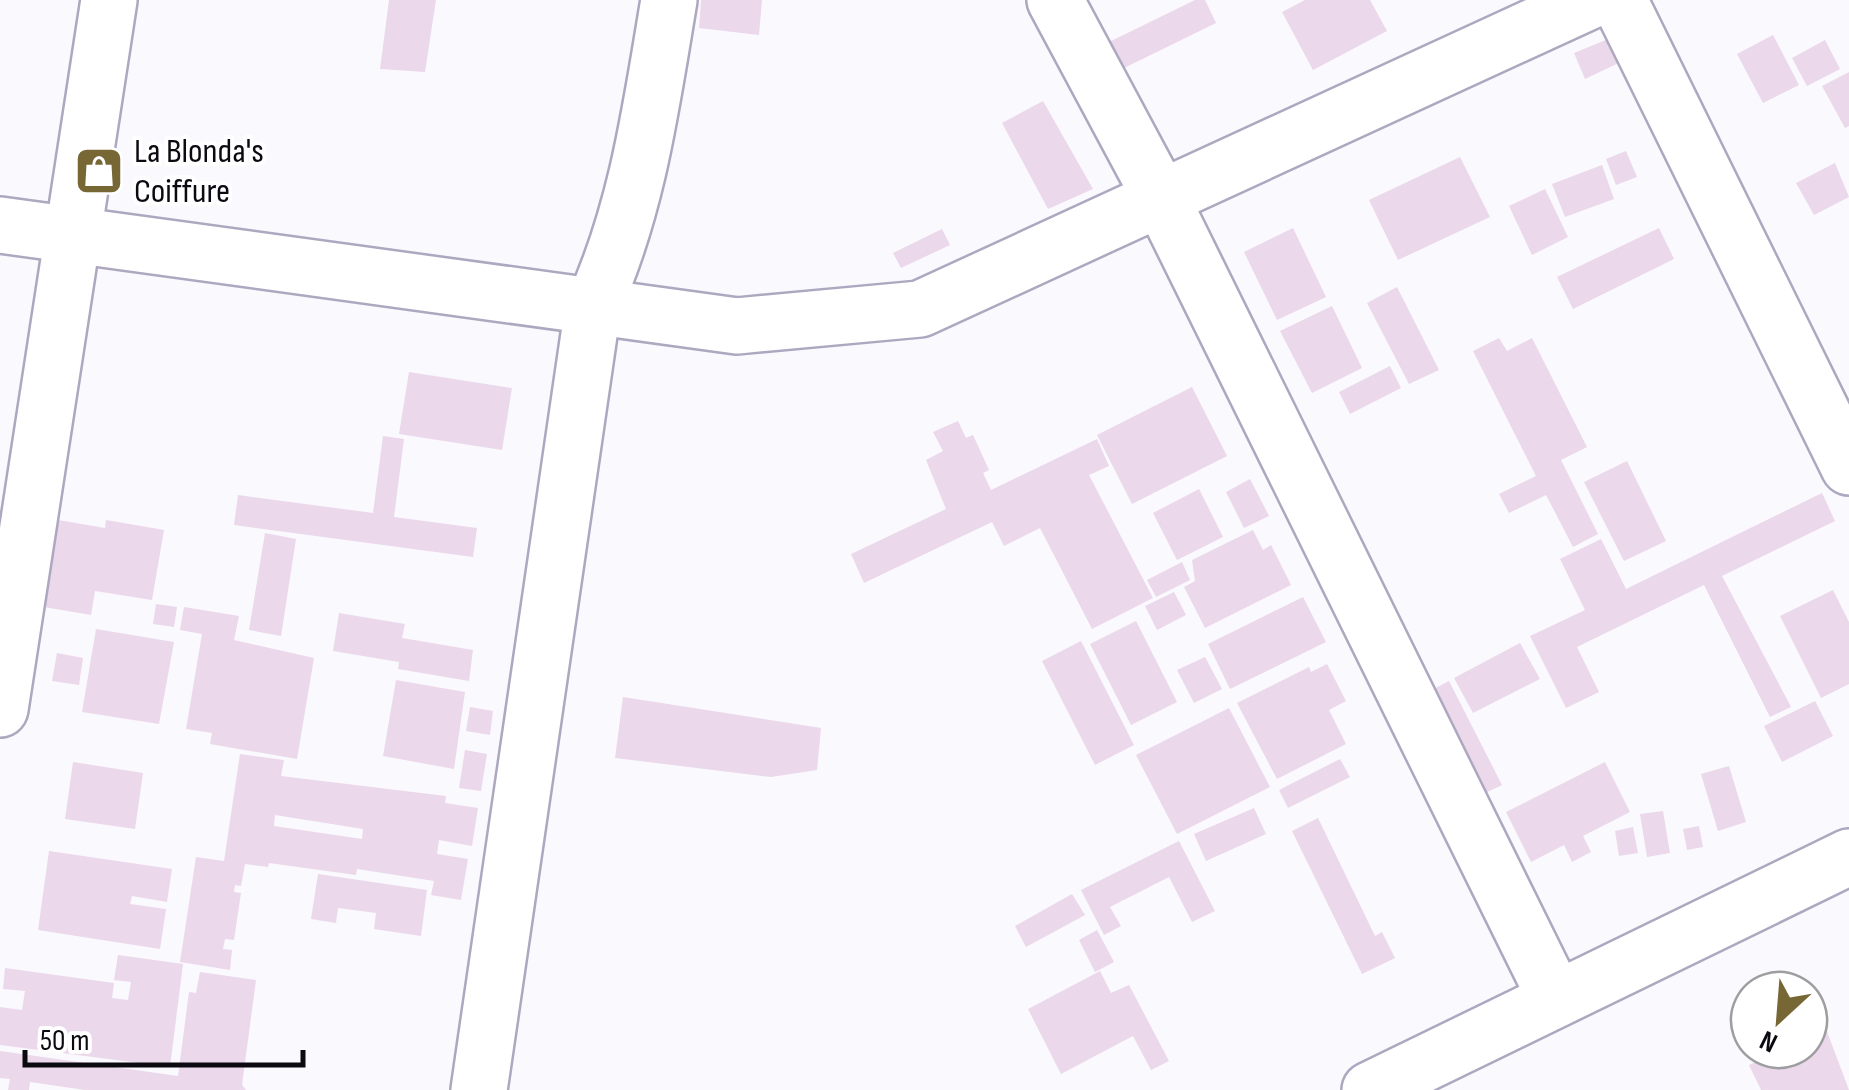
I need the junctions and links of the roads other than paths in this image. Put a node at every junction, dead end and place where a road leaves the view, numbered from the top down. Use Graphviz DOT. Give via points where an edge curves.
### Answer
graph roads {
  1 [pos="109,0"];
  2 [pos="669,0"];
  3 [pos="1054,0"];
  4 [pos="1592,0"];
  5 [pos="1620,0"];
  6 [pos="1161,198"];
  7 [pos="0,226"];
  8 [pos="73,237"];
  9 [pos="593,307"];
  10 [pos="1849,467"];
  11 [pos="0,709"];
  12 [pos="1849,857"];
  13 [pos="1556,999"];
  14 [pos="479,1090"];
  15 [pos="1370,1090"];
  1 -- 8 [label="street"];
  2 -- 9 [label="street" via="621,244"];
  3 -- 6 [label="street"];
  4 -- 6 [label="street"];
  5 -- 10 [label="street"];
  6 -- 9 [label="street" via="920,309 737,326"];
  6 -- 13 [label="street"];
  7 -- 8 [label="street"];
  8 -- 9 [label="street"];
  8 -- 11 [label="street"];
  9 -- 14 [label="street"];
  12 -- 13 [label="street"];
  13 -- 15 [label="street"];
}
